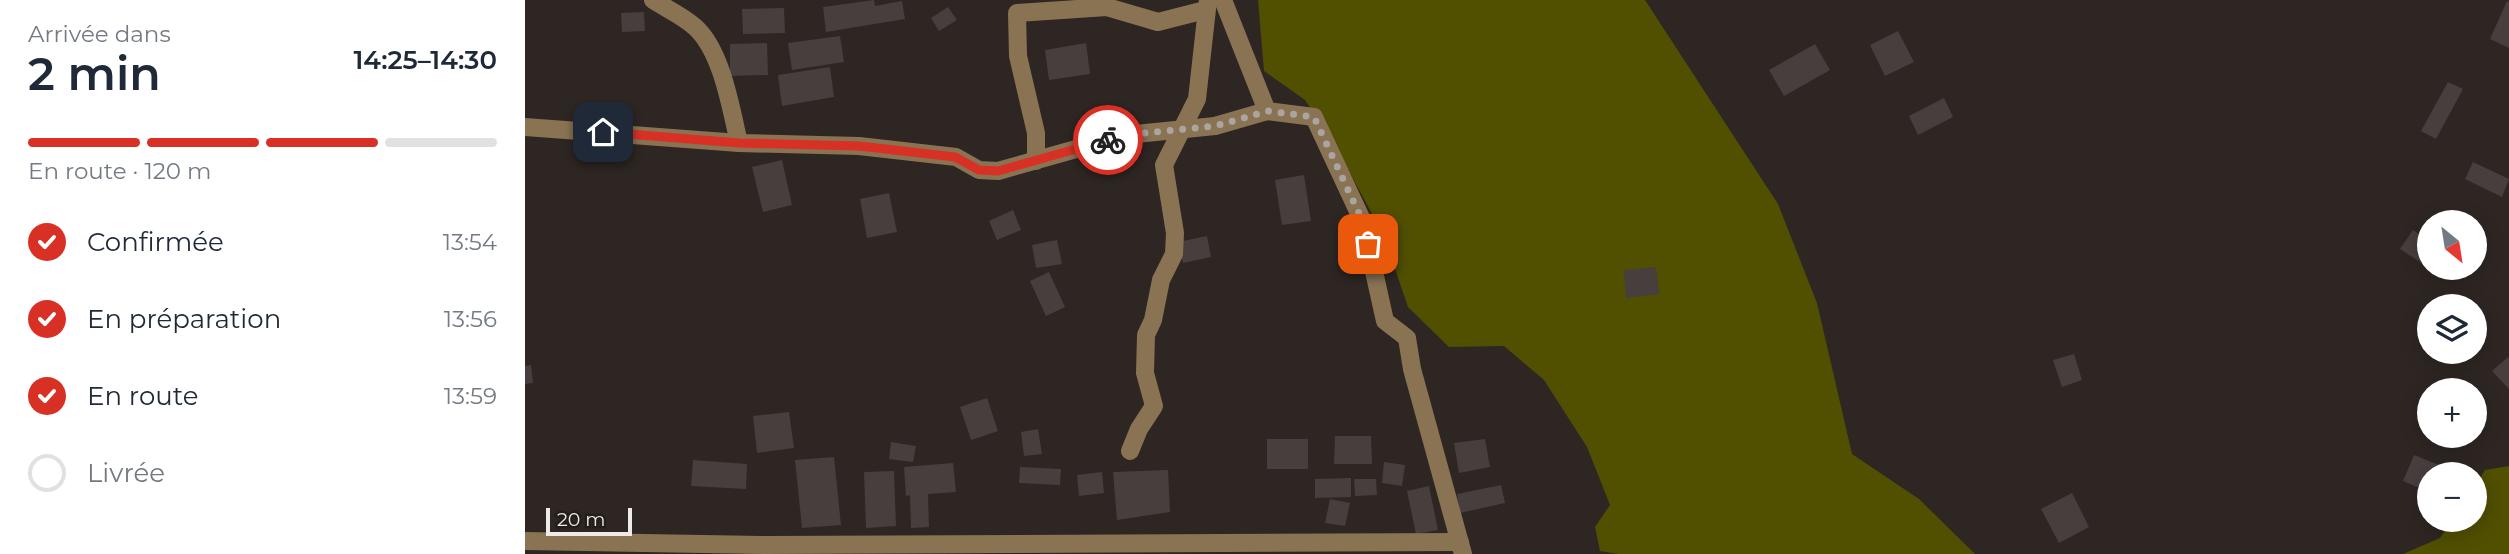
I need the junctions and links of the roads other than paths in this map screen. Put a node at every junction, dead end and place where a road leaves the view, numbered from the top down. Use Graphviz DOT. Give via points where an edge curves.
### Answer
graph roads {
  1 [pos="653,0"];
  2 [pos="1223,0"];
  3 [pos="1206,5"];
  4 [pos="1268,111"];
  5 [pos="525,127"];
  6 [pos="1183,130"];
  7 [pos="739,143"];
  8 [pos="1036,161"];
  9 [pos="1130,451"];
  10 [pos="525,541"];
  11 [pos="1461,548"];
  1 -- 7 [label="street" via="696,28 714,57"];
  2 -- 4 [label="street"];
  3 -- 6 [label="street" via="1197,99"];
  3 -- 8 [label="street" via="1158,22 1107,7 1017,13 1018,56 1036,133"];
  4 -- 6 [label="street"];
  4 -- 11 [label="street" via="1314,117 1363,222 1385,320 1407,338"];
  5 -- 7 [label="street"];
  6 -- 8 [label="street" via="1126,135"];
  6 -- 9 [label="street" via="1164,165 1174,254 1161,280 1146,335 1145,373 1154,406"];
  7 -- 8 [label="street" via="859,146 955,157 979,170 998,171"];
  10 -- 11 [label="street"];
}
